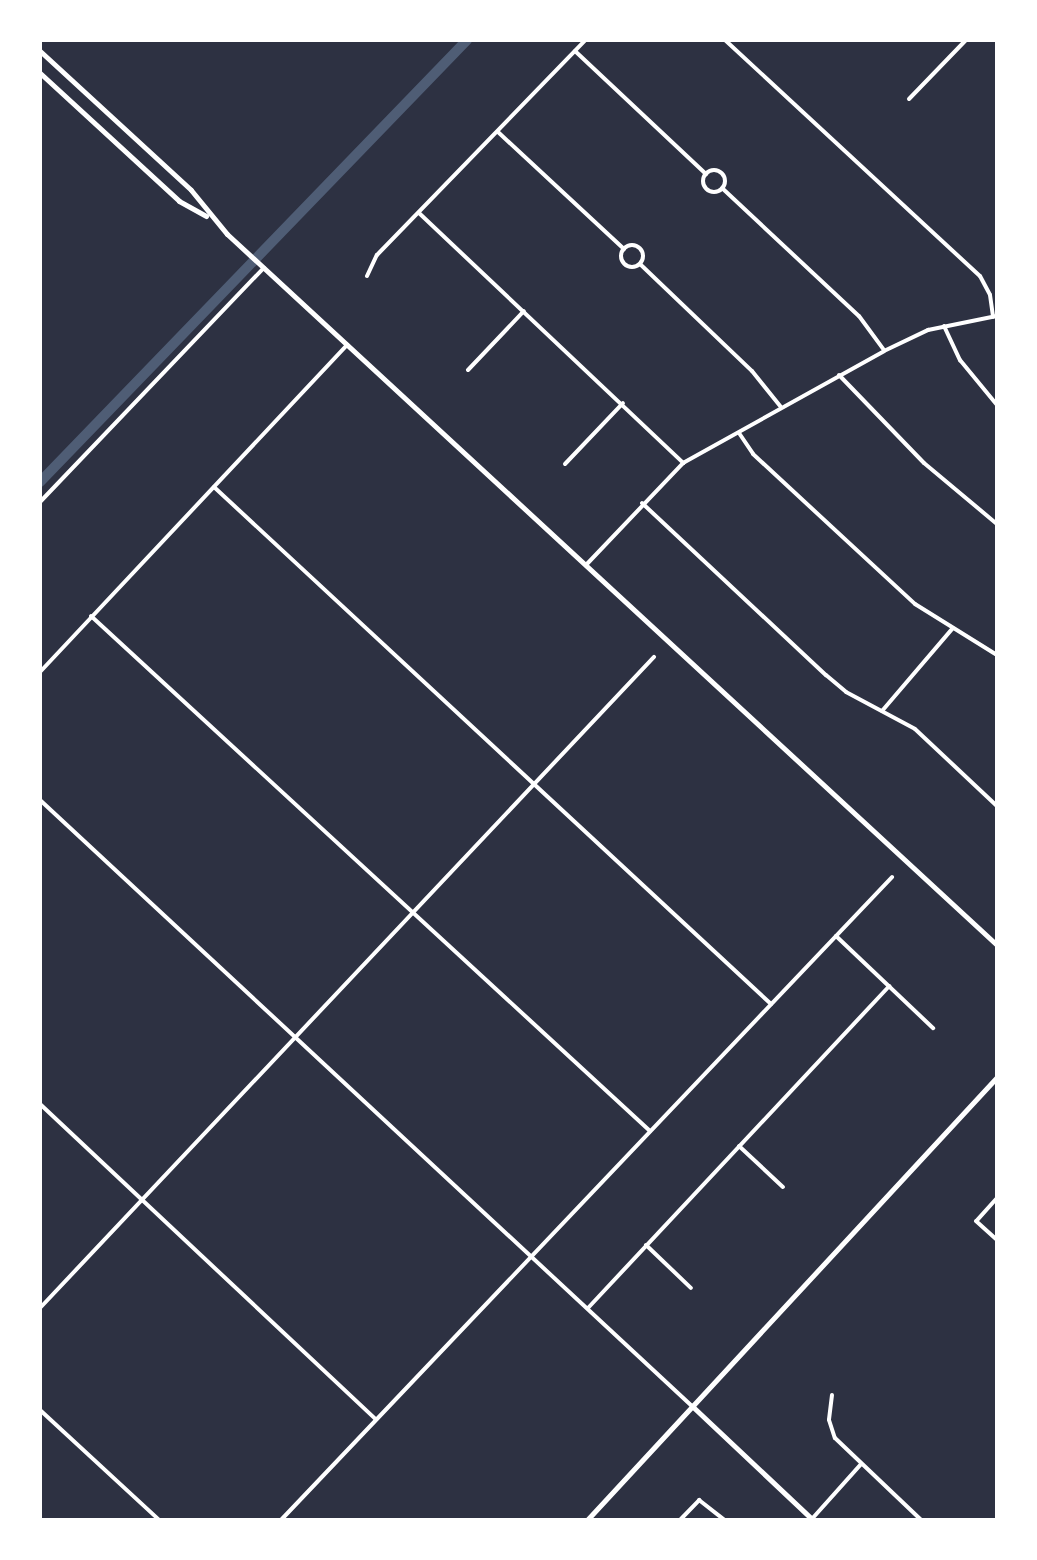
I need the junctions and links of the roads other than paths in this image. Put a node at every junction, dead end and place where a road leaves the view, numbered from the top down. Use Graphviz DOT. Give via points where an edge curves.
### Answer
graph roads {
  1 [pos="586,40"];
  2 [pos="725,40"];
  3 [pos="966,40"];
  4 [pos="40,50"];
  5 [pos="574,52"];
  6 [pos="40,73"];
  7 [pos="909,99"];
  8 [pos="498,132"];
  9 [pos="706,174"];
  10 [pos="722,188"];
  11 [pos="419,212"];
  12 [pos="209,217"];
  13 [pos="624,249"];
  14 [pos="640,264"];
  15 [pos="264,268"];
  16 [pos="367,276"];
  17 [pos="524,311"];
  18 [pos="995,317"];
  19 [pos="944,326"];
  20 [pos="348,345"];
  21 [pos="884,350"];
  22 [pos="468,370"];
  23 [pos="838,375"];
  24 [pos="622,404"];
  25 [pos="997,405"];
  26 [pos="781,407"];
  27 [pos="738,433"];
  28 [pos="683,463"];
  29 [pos="565,464"];
  30 [pos="214,487"];
  31 [pos="40,502"];
  32 [pos="642,503"];
  33 [pos="997,524"];
  34 [pos="586,566"];
  35 [pos="91,616"];
  36 [pos="953,628"];
  37 [pos="997,655"];
  38 [pos="654,656"];
  39 [pos="40,672"];
  40 [pos="882,711"];
  41 [pos="534,784"];
  42 [pos="40,800"];
  43 [pos="997,806"];
  44 [pos="892,878"];
  45 [pos="416,911"];
  46 [pos="836,936"];
  47 [pos="997,945"];
  48 [pos="889,986"];
  49 [pos="772,1005"];
  50 [pos="933,1028"];
  51 [pos="295,1036"];
  52 [pos="997,1077"];
  53 [pos="40,1104"];
  54 [pos="651,1132"];
  55 [pos="740,1146"];
  56 [pos="783,1187"];
  57 [pos="997,1198"];
  58 [pos="143,1200"];
  59 [pos="997,1240"];
  60 [pos="646,1246"];
  61 [pos="532,1257"];
  62 [pos="691,1288"];
  63 [pos="40,1308"];
  64 [pos="587,1308"];
  65 [pos="832,1395"];
  66 [pos="692,1406"];
  67 [pos="40,1410"];
  68 [pos="375,1419"];
  69 [pos="861,1464"];
  70 [pos="159,1520"];
  71 [pos="281,1520"];
  72 [pos="586,1520"];
  73 [pos="680,1520"];
  74 [pos="725,1520"];
  75 [pos="812,1520"];
  76 [pos="921,1520"];
  1 -- 5 [label="street"];
  2 -- 18 [label="street" via="980,276"];
  3 -- 7 [label="street"];
  4 -- 12 [label="main road" via="190,190"];
  5 -- 8 [label="street"];
  5 -- 9 [label="street"];
  6 -- 12 [label="main road" via="180,201"];
  8 -- 11 [label="street"];
  8 -- 13 [label="street"];
  9 -- 10 [label="street" via="720,172"];
  9 -- 10 [label="street" via="706,189"];
  10 -- 21 [label="street" via="859,316"];
  11 -- 16 [label="street" via="377,255"];
  11 -- 17 [label="street"];
  12 -- 15 [label="main road"];
  13 -- 14 [label="street" via="639,248"];
  13 -- 14 [label="street" via="623,263"];
  14 -- 26 [label="street" via="752,370"];
  15 -- 20 [label="main road"];
  15 -- 31 [label="street"];
  17 -- 22 [label="street"];
  17 -- 24 [label="street"];
  18 -- 19 [label="street"];
  19 -- 21 [label="street"];
  19 -- 25 [label="street" via="960,360"];
  20 -- 30 [label="street"];
  20 -- 34 [label="main road"];
  21 -- 23 [label="street"];
  23 -- 26 [label="street"];
  23 -- 33 [label="street" via="924,463"];
  24 -- 28 [label="street"];
  24 -- 29 [label="street"];
  26 -- 27 [label="street"];
  27 -- 28 [label="street"];
  27 -- 36 [label="street" via="915,604"];
  28 -- 32 [label="street"];
  30 -- 35 [label="street"];
  30 -- 41 [label="street"];
  32 -- 34 [label="street"];
  32 -- 40 [label="street" via="826,675"];
  34 -- 47 [label="main road"];
  35 -- 39 [label="street"];
  35 -- 45 [label="street"];
  36 -- 37 [label="street"];
  36 -- 40 [label="street"];
  38 -- 41 [label="street"];
  40 -- 43 [label="street" via="915,729"];
  41 -- 45 [label="street"];
  41 -- 49 [label="street"];
  42 -- 51 [label="street"];
  44 -- 46 [label="street"];
  45 -- 51 [label="street"];
  45 -- 54 [label="street"];
  46 -- 48 [label="street"];
  46 -- 49 [label="street"];
  48 -- 50 [label="street"];
  48 -- 55 [label="street"];
  49 -- 54 [label="street"];
  51 -- 58 [label="street"];
  51 -- 61 [label="street"];
  52 -- 66 [label="main road"];
  53 -- 58 [label="street"];
  54 -- 61 [label="street"];
  55 -- 56 [label="street"];
  55 -- 60 [label="street"];
  57 -- 59 [label="street" via="976,1221"];
  58 -- 63 [label="street"];
  58 -- 68 [label="street"];
  60 -- 62 [label="street"];
  60 -- 64 [label="street"];
  61 -- 64 [label="street"];
  61 -- 68 [label="street"];
  64 -- 66 [label="street"];
  65 -- 69 [label="street" via="829,1420 836,1438"];
  66 -- 72 [label="main road"];
  66 -- 75 [label="main road"];
  67 -- 70 [label="street"];
  68 -- 71 [label="street"];
  69 -- 75 [label="street"];
  69 -- 76 [label="street"];
  73 -- 74 [label="street" via="699,1500"];
}
